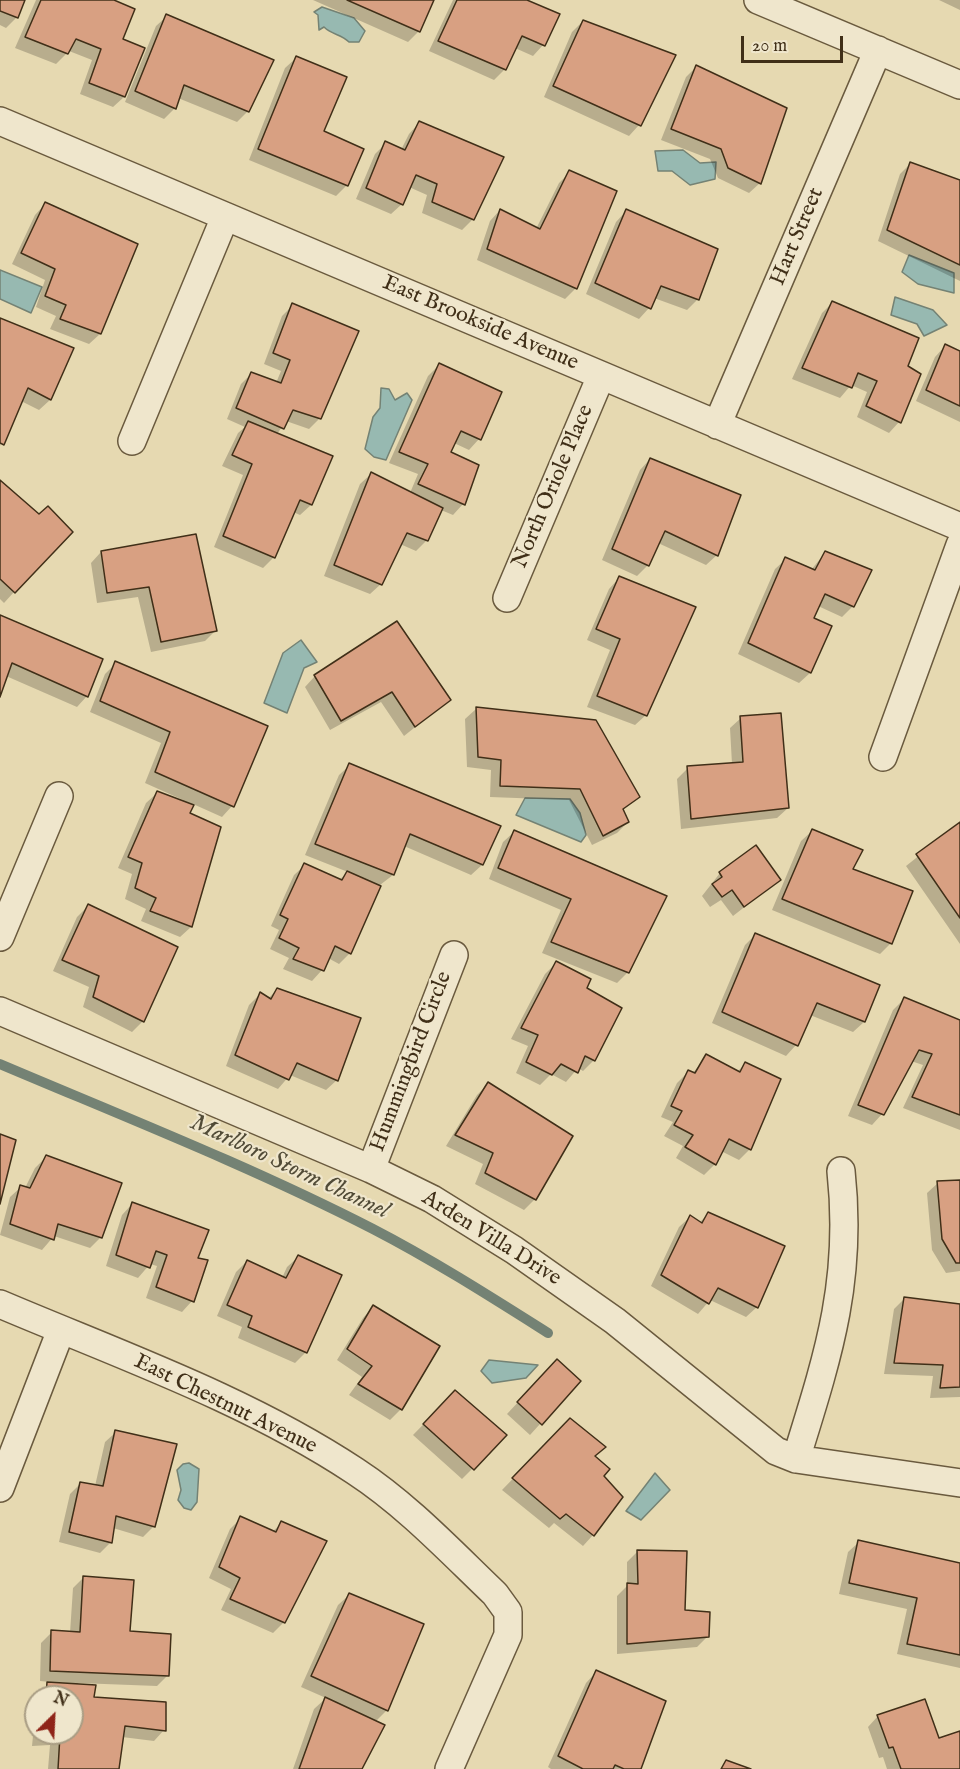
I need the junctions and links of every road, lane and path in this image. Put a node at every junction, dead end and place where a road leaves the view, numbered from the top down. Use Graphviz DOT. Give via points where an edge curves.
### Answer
graph roads {
  1 [pos="758,0"];
  2 [pos="878,50"];
  3 [pos="960,85"];
  4 [pos="0,121"];
  5 [pos="225,217"];
  6 [pos="601,376"];
  7 [pos="717,425"];
  8 [pos="132,441"];
  9 [pos="960,527"];
  10 [pos="960,545"];
  11 [pos="507,598"];
  12 [pos="883,757"];
  13 [pos="59,796"];
  14 [pos="0,937"];
  15 [pos="454,955"];
  16 [pos="0,1011"];
  17 [pos="371,1169"];
  18 [pos="841,1171"];
  19 [pos="0,1304"];
  20 [pos="61,1330"];
  21 [pos="796,1459"];
  22 [pos="960,1483"];
  23 [pos="0,1488"];
  24 [pos="449,1769"];
  1 -- 2 [label="street"];
  2 -- 3 [label="street"];
  2 -- 7 [label="street, Hart Street"];
  4 -- 5 [label="street, East Brookside Avenue"];
  5 -- 6 [label="street, East Brookside Avenue"];
  5 -- 8 [label="street"];
  6 -- 7 [label="street, East Brookside Avenue"];
  6 -- 11 [label="street, North Oriole Place"];
  7 -- 9 [label="street, East Brookside Avenue"];
  10 -- 12 [label="street"];
  13 -- 14 [label="street"];
  15 -- 17 [label="street, Hummingbird Circle"];
  16 -- 17 [label="street, Arden Villa Drive"];
  17 -- 21 [label="street, Arden Villa Drive" via="432,1199 542,1269 615,1321 776,1451"];
  18 -- 21 [label="street" via="845,1227 837,1311 830,1350"];
  19 -- 20 [label="street, East Chestnut Avenue"];
  20 -- 23 [label="street"];
  20 -- 24 [label="street, East Chestnut Avenue" via="271,1421 355,1471 420,1522 495,1594 508,1612 508,1635"];
  21 -- 22 [label="street, Arden Villa Drive"];
}
